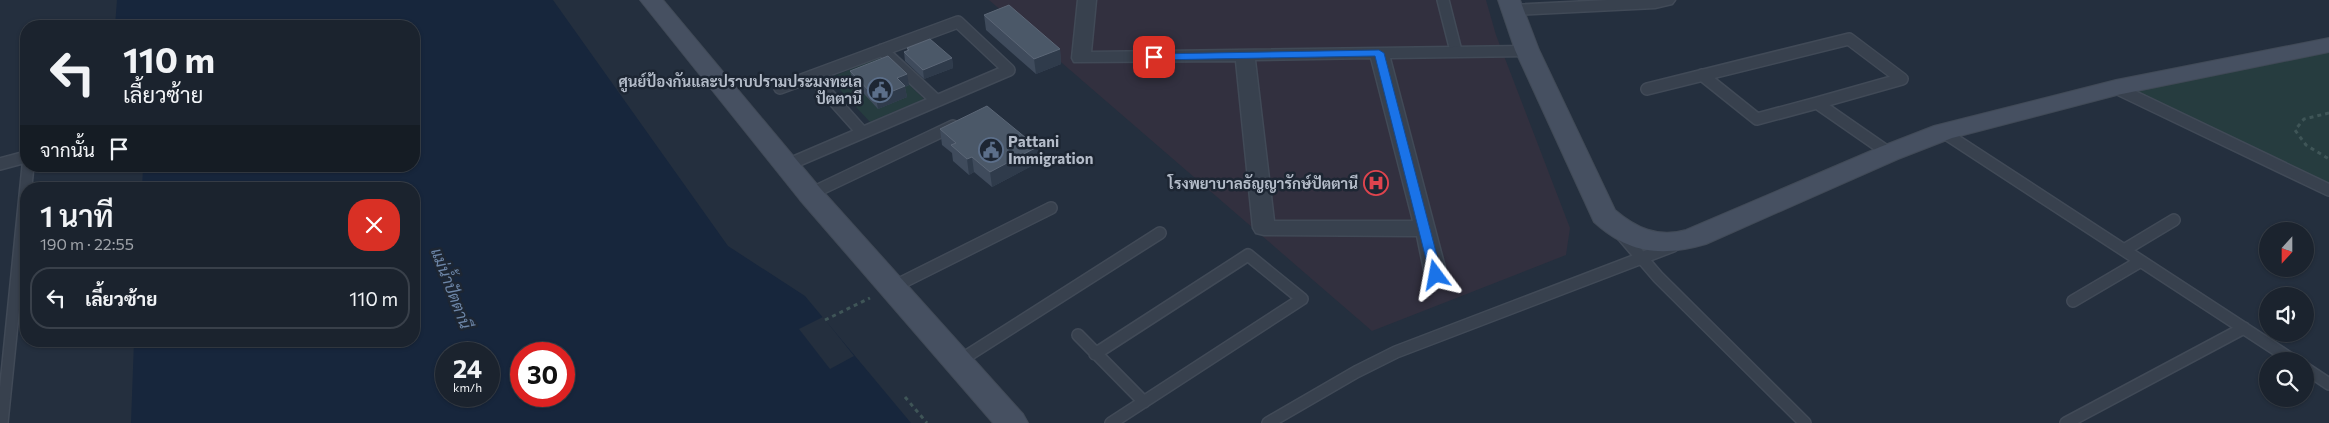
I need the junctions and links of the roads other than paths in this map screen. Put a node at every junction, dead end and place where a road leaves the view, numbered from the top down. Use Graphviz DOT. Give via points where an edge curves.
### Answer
graph roads {
  1 [pos="651,0"];
  2 [pos="1087,0"];
  3 [pos="1443,0"];
  4 [pos="1658,1"];
  5 [pos="1510,5"];
  6 [pos="2329,45"];
  7 [pos="882,50"];
  8 [pos="1527,50"];
  9 [pos="1456,51"];
  10 [pos="1379,53"];
  11 [pos="1246,55"];
  12 [pos="1702,75"];
  13 [pos="812,76"];
  14 [pos="780,88"];
  15 [pos="2116,88"];
  16 [pos="1647,89"];
  17 [pos="937,101"];
  18 [pos="1817,103"];
  19 [pos="966,119"];
  20 [pos="862,132"];
  21 [pos="1943,132"];
  22 [pos="1889,153"];
  23 [pos="20,159"];
  24 [pos="0,164"];
  25 [pos="786,165"];
  26 [pos="2329,190"];
  27 [pos="810,194"];
  28 [pos="1051,208"];
  29 [pos="2174,220"];
  30 [pos="1614,226"];
  31 [pos="1426,229"];
  32 [pos="20,232"];
  33 [pos="1160,233"];
  34 [pos="1682,242"];
  35 [pos="2124,250"];
  36 [pos="1642,258"];
  37 [pos="2141,261"];
  38 [pos="1436,275"];
  39 [pos="893,287"];
  40 [pos="2073,301"];
  41 [pos="2244,328"];
  42 [pos="1078,335"];
  43 [pos="2280,352"];
  44 [pos="1095,354"];
  45 [pos="959,361"];
  46 [pos="4,365"];
  47 [pos="2314,374"];
  48 [pos="2329,384"];
  49 [pos="1144,402"];
  50 [pos="2,423"];
  51 [pos="1012,423"];
  52 [pos="1111,423"];
  53 [pos="1268,423"];
  54 [pos="1805,423"];
  55 [pos="2066,423"];
  1 -- 25 [label="street"];
  2 -- 11 [label="street" via="1081,58"];
  3 -- 9 [label="lane"];
  4 -- 5 [label="street"];
  5 -- 8 [label="street"];
  6 -- 15 [label="street"];
  7 -- 13 [label="lane"];
  7 -- 17 [label="lane"];
  7 -- 17 [label="lane" via="958,22 1008,70"];
  8 -- 9 [label="street"];
  8 -- 30 [label="street" via="1604,215"];
  9 -- 10 [label="street"];
  10 -- 11 [label="street"];
  10 -- 31 [label="street"];
  11 -- 31 [label="street" via="1264,228"];
  12 -- 16 [label="lane"];
  12 -- 18 [label="lane" via="1757,119"];
  12 -- 18 [label="lane" via="1849,39 1902,79"];
  13 -- 14 [label="lane"];
  13 -- 20 [label="lane"];
  15 -- 21 [label="street"];
  15 -- 26 [label="lane"];
  17 -- 20 [label="lane"];
  18 -- 22 [label="lane"];
  19 -- 27 [label="lane"];
  20 -- 25 [label="lane"];
  21 -- 22 [label="street"];
  21 -- 35 [label="lane"];
  22 -- 34 [label="street"];
  23 -- 24 [label="lane"];
  25 -- 27 [label="street"];
  27 -- 39 [label="street"];
  28 -- 39 [label="lane"];
  29 -- 35 [label="lane"];
  30 -- 34 [label="street" via="1647,241"];
  30 -- 36 [label="lane"];
  31 -- 38 [label="street"];
  32 -- 46 [label="lane"];
  33 -- 45 [label="lane"];
  34 -- 36 [label="lane"];
  35 -- 37 [label="lane"];
  36 -- 53 [label="lane" via="1396,352"];
  36 -- 54 [label="lane"];
  37 -- 40 [label="lane"];
  37 -- 41 [label="lane"];
  39 -- 45 [label="street"];
  41 -- 43 [label="lane"];
  41 -- 55 [label="lane"];
  42 -- 44 [label="lane"];
  44 -- 49 [label="lane"];
  44 -- 49 [label="lane" via="1248,255 1302,299"];
  45 -- 51 [label="street"];
  46 -- 50 [label="lane"];
  47 -- 48 [label="lane"];
  49 -- 52 [label="lane"];
}
